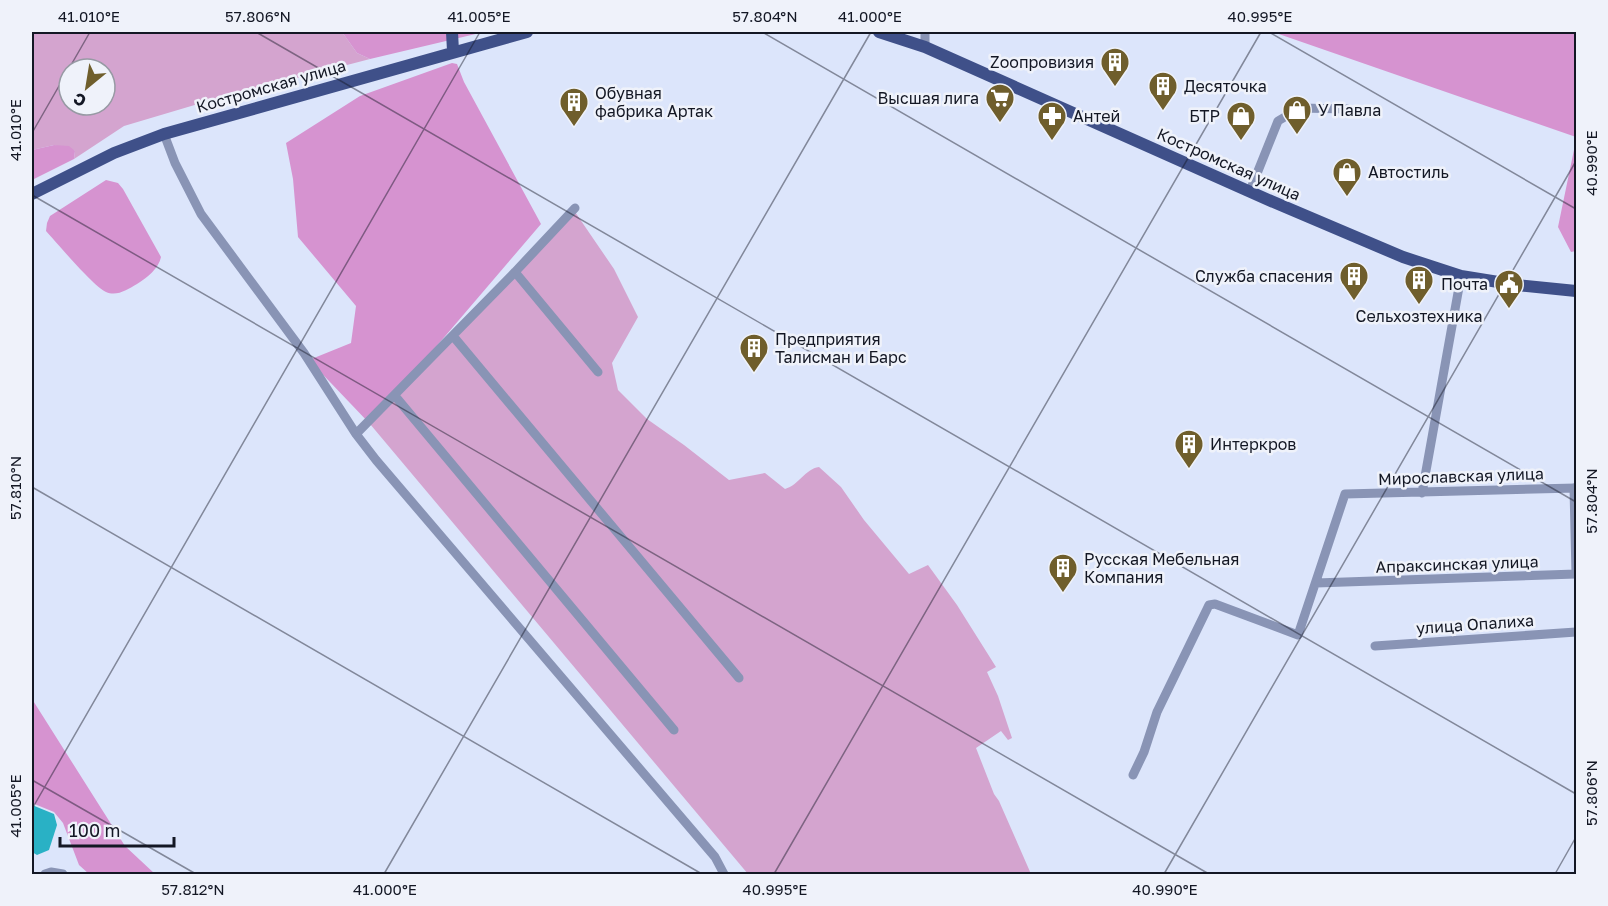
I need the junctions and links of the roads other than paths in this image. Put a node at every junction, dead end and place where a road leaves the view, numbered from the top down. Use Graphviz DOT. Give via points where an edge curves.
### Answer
graph roads {
  1 [pos="452,32"];
  2 [pos="527,32"];
  3 [pos="879,32"];
  4 [pos="925,32"];
  5 [pos="925,48"];
  6 [pos="453,51"];
  7 [pos="1347,109"];
  8 [pos="164,134"];
  9 [pos="1250,191"];
  10 [pos="32,194"];
  11 [pos="575,208"];
  12 [pos="515,272"];
  13 [pos="1461,276"];
  14 [pos="1576,291"];
  15 [pos="453,336"];
  16 [pos="598,372"];
  17 [pos="395,396"];
  18 [pos="356,434"];
  19 [pos="1575,488"];
  20 [pos="1422,493"];
  21 [pos="1576,574"];
  22 [pos="1316,583"];
  23 [pos="1576,632"];
  24 [pos="1375,646"];
  25 [pos="738,678"];
  26 [pos="674,730"];
  27 [pos="1133,775"];
  28 [pos="45,874"];
  29 [pos="63,874"];
  30 [pos="724,874"];
  1 -- 6 [label="main road"];
  2 -- 6 [label="main road, Костромская улица"];
  3 -- 5 [label="main road, Костромская улица"];
  4 -- 5 [label="street"];
  5 -- 9 [label="main road, Костромская улица"];
  6 -- 8 [label="main road, Костромская улица"];
  7 -- 9 [label="street" via="1300,108 1278,121"];
  8 -- 10 [label="main road, Костромская улица" via="114,153"];
  8 -- 18 [label="street" via="201,214 309,360"];
  9 -- 13 [label="main road, Костромская улица" via="1403,257"];
  11 -- 12 [label="street"];
  12 -- 15 [label="street"];
  12 -- 16 [label="street"];
  13 -- 14 [label="main road, Костромская улица"];
  13 -- 20 [label="street"];
  15 -- 17 [label="street"];
  15 -- 25 [label="street"];
  17 -- 18 [label="street"];
  17 -- 26 [label="street"];
  18 -- 30 [label="street" via="715,856"];
  19 -- 20 [label="street, Мирославская улица"];
  19 -- 21 [label="street"];
  20 -- 22 [label="street, Мирославская улица" via="1345,494"];
  21 -- 22 [label="street, Апраксинская улица"];
  22 -- 27 [label="street" via="1298,635 1209,605 1157,712"];
  23 -- 24 [label="street, улица Опалиха"];
  28 -- 29 [label="street"];
}
